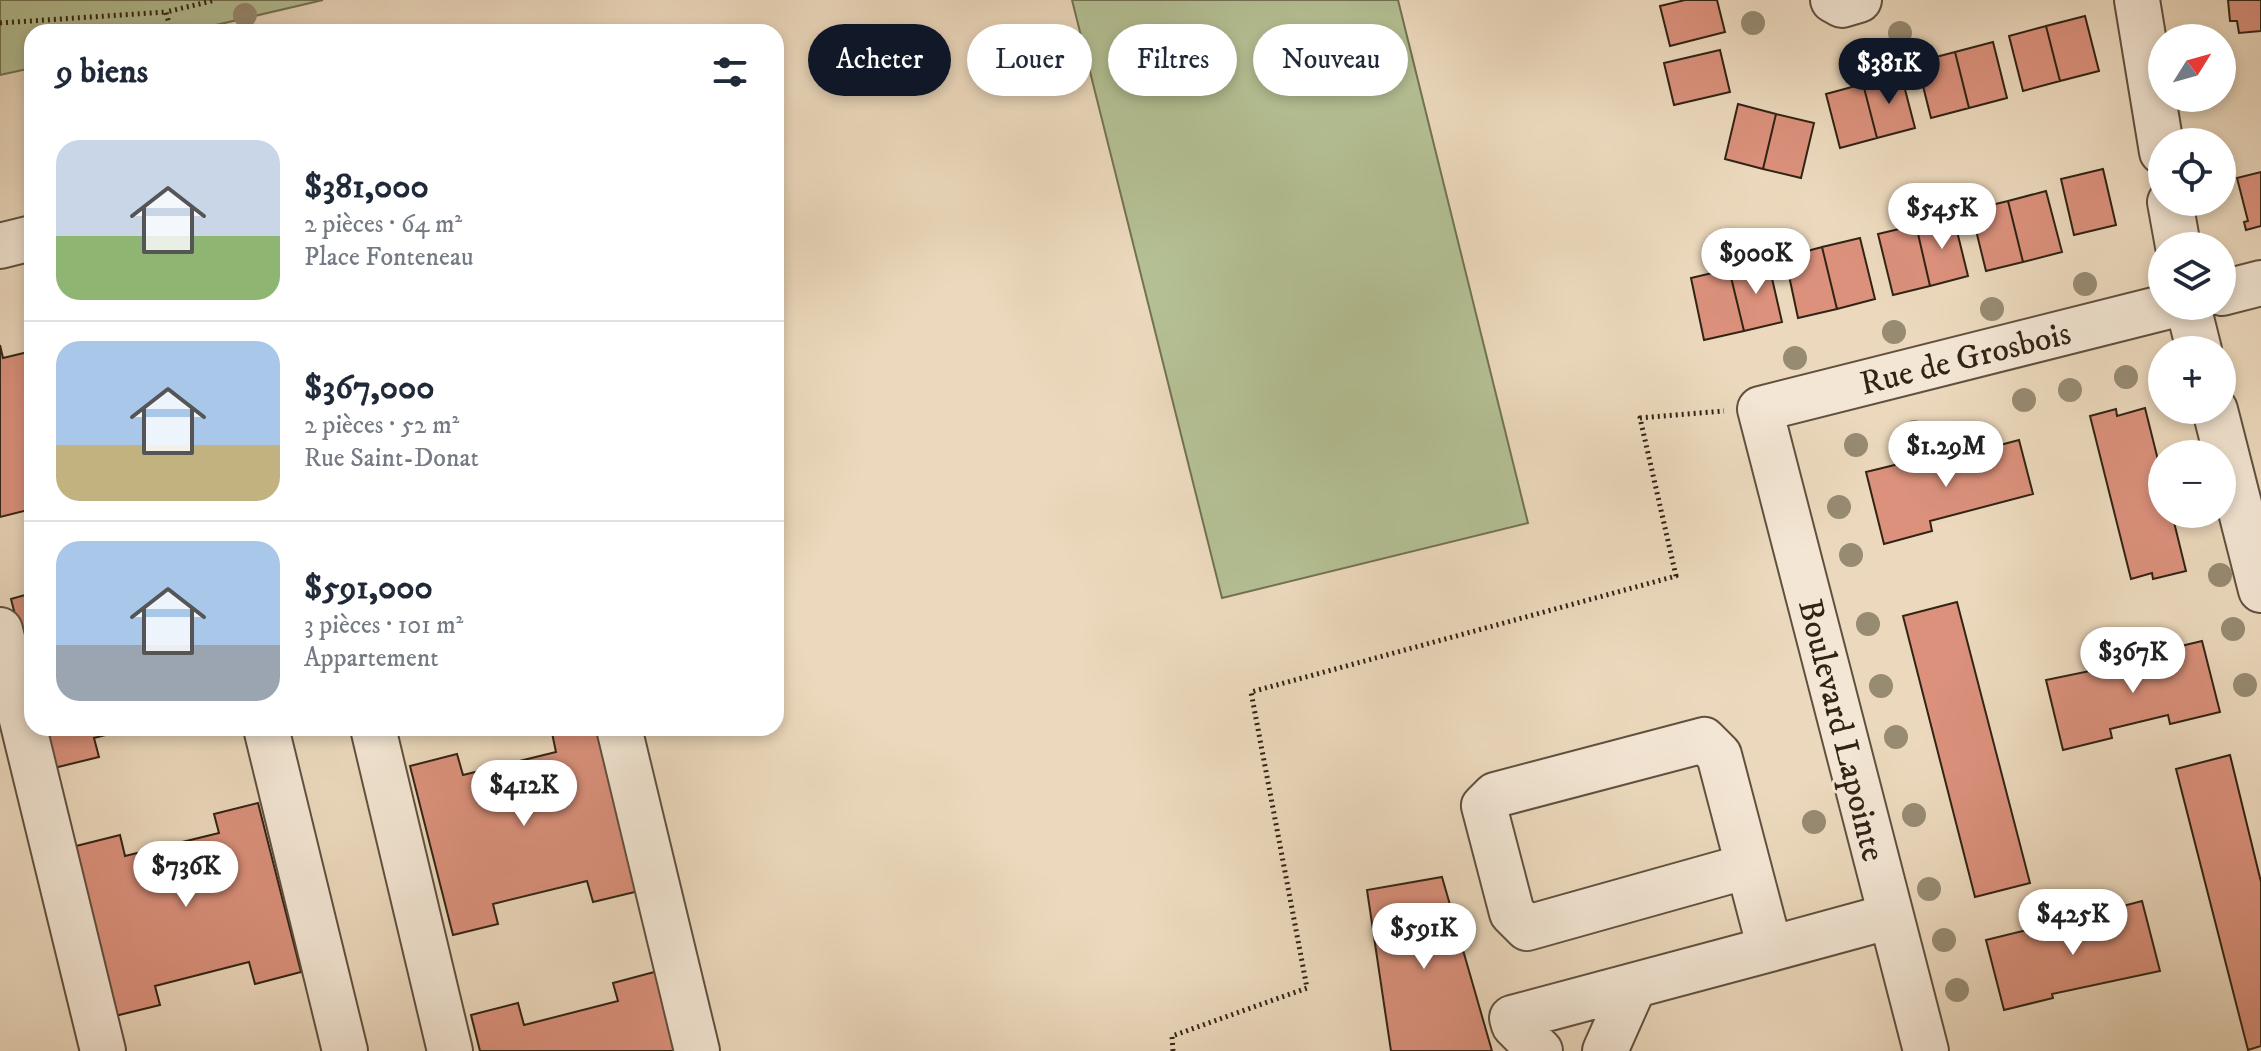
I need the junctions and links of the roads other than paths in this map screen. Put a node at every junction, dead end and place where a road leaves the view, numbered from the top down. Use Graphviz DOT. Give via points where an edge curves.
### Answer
graph roads {
  1 [pos="1833,0"];
  2 [pos="1859,0"];
  3 [pos="2137,0"];
  4 [pos="2158,128"];
  5 [pos="24,240"];
  6 [pos="0,246"];
  7 [pos="2261,283"];
  8 [pos="2236,289"];
  9 [pos="2148,312"];
  10 [pos="1760,409"];
  11 [pos="2219,424"];
  12 [pos="2261,590"];
  13 [pos="0,630"];
  14 [pos="24,728"];
  15 [pos="26,736"];
  16 [pos="268,736"];
  17 [pos="375,736"];
  18 [pos="621,736"];
  19 [pos="1748,866"];
  20 [pos="1891,916"];
  21 [pos="1770,949"];
  22 [pos="1633,988"];
  23 [pos="103,1051"];
  24 [pos="345,1051"];
  25 [pos="450,1051"];
  26 [pos="697,1051"];
  27 [pos="1540,1051"];
  28 [pos="1605,1051"];
  29 [pos="1926,1051"];
  1 -- 2 [label="street" via="1842,5"];
  3 -- 4 [label="street"];
  5 -- 6 [label="street"];
  7 -- 8 [label="street"];
  9 -- 10 [label="street, Rue de Grosbois"];
  10 -- 20 [label="street, Boulevard Lapointe"];
  11 -- 12 [label="street"];
  13 -- 14 [label="street"];
  15 -- 23 [label="street"];
  16 -- 24 [label="street"];
  17 -- 25 [label="street"];
  18 -- 26 [label="street"];
  19 -- 19 [label="street" via="1719,755 1704,740 1495,795 1484,806 1512,913 1527,928"];
  19 -- 21 [label="street"];
  20 -- 21 [label="street"];
  20 -- 29 [label="street, Boulevard Lapointe"];
  21 -- 22 [label="street"];
  22 -- 27 [label="street" via="1512,1018"];
  22 -- 28 [label="street"];
}
